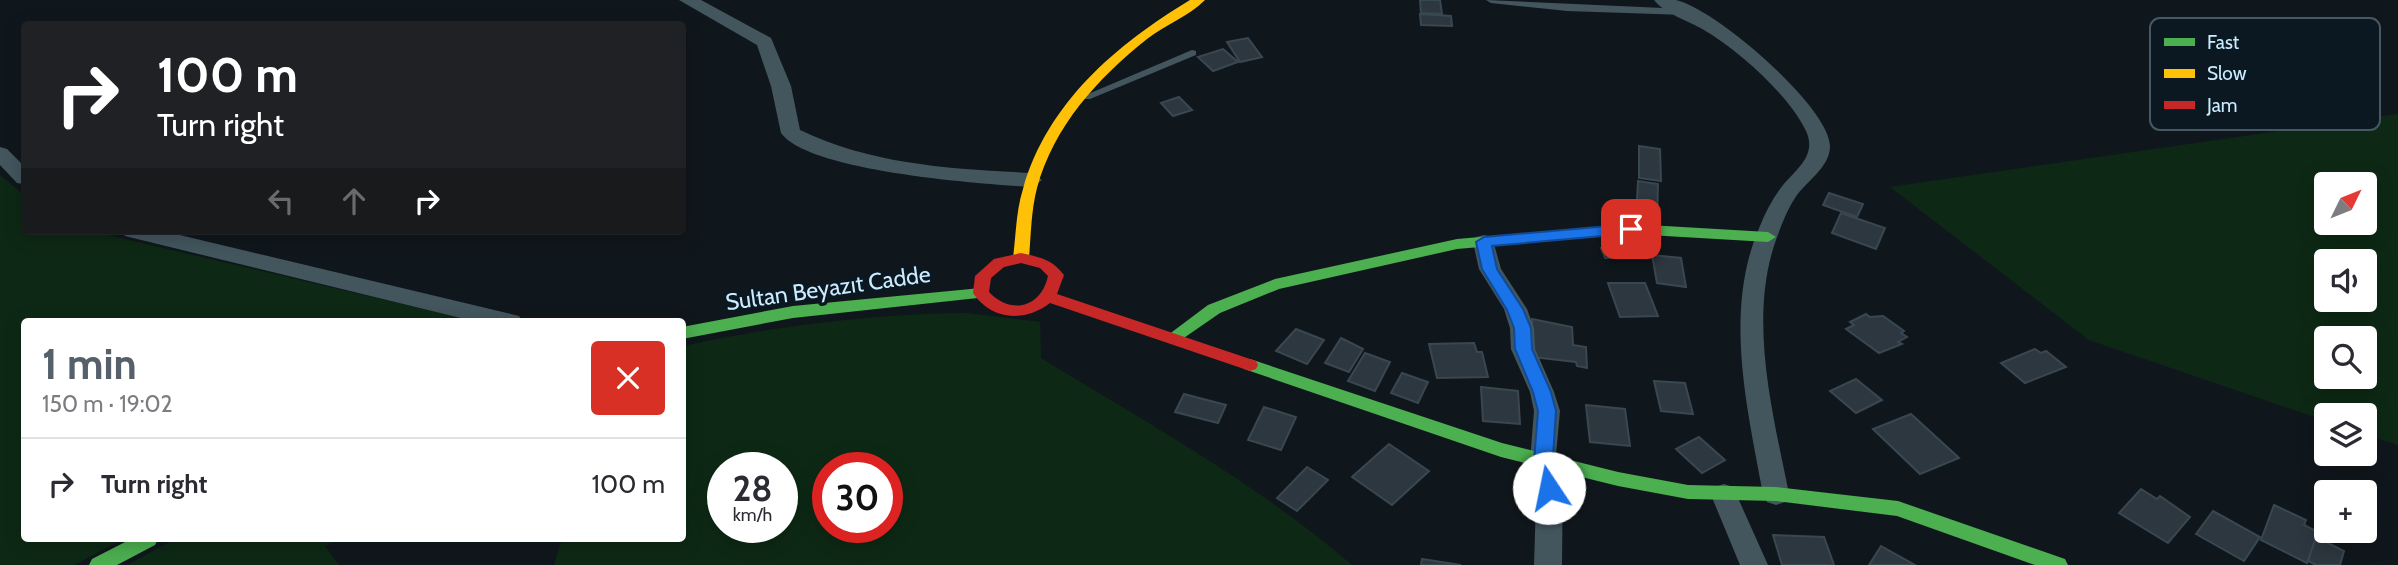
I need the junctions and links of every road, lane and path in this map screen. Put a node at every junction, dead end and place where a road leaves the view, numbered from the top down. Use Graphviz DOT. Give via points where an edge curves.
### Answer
graph roads {
  1 [pos="688,0"];
  2 [pos="1199,0"];
  3 [pos="1490,0"];
  4 [pos="1663,0"];
  5 [pos="1685,12"];
  6 [pos="1192,53"];
  7 [pos="1079,100"];
  8 [pos="0,153"];
  9 [pos="21,175"];
  10 [pos="1032,180"];
  11 [pos="150,235"];
  12 [pos="1768,237"];
  13 [pos="1484,242"];
  14 [pos="1021,258"];
  15 [pos="981,293"];
  16 [pos="1051,298"];
  17 [pos="494,318"];
  18 [pos="686,332"];
  19 [pos="1172,338"];
  20 [pos="1546,462"];
  21 [pos="1776,494"];
  22 [pos="1724,495"];
  23 [pos="142,542"];
  24 [pos="99,565"];
  25 [pos="1548,565"];
  26 [pos="1754,565"];
  27 [pos="2059,565"];
  1 -- 10 [label="street" via="765,42 791,133 815,147 941,175"];
  2 -- 7 [label="street" via="1145,34"];
  3 -- 5 [label="lane" via="1594,10"];
  4 -- 5 [label="street"];
  5 -- 12 [label="street" via="1754,59 1816,131 1818,157 1787,195"];
  6 -- 7 [label="lane"];
  7 -- 10 [label="street"];
  8 -- 9 [label="street"];
  10 -- 14 [label="street"];
  11 -- 17 [label="street"];
  12 -- 13 [label="street" via="1631,229"];
  12 -- 21 [label="street" via="1758,262 1753,326"];
  13 -- 19 [label="street" via="1275,284 1214,309"];
  13 -- 20 [label="street" via="1490,269 1515,309 1523,349 1542,392 1547,411"];
  14 -- 15 [label="street" via="989,269 980,284"];
  14 -- 16 [label="street" via="1034,259 1053,270 1056,288"];
  15 -- 16 [label="street" via="985,300 1006,310 1031,308"];
  15 -- 18 [label="street, Sultan Beyazıt Cadde" via="793,312"];
  16 -- 19 [label="street"];
  19 -- 20 [label="street"];
  20 -- 22 [label="street" via="1652,486"];
  20 -- 25 [label="street"];
  21 -- 22 [label="street"];
  21 -- 27 [label="street" via="1898,509"];
  22 -- 26 [label="street"];
  23 -- 24 [label="street"];
}
